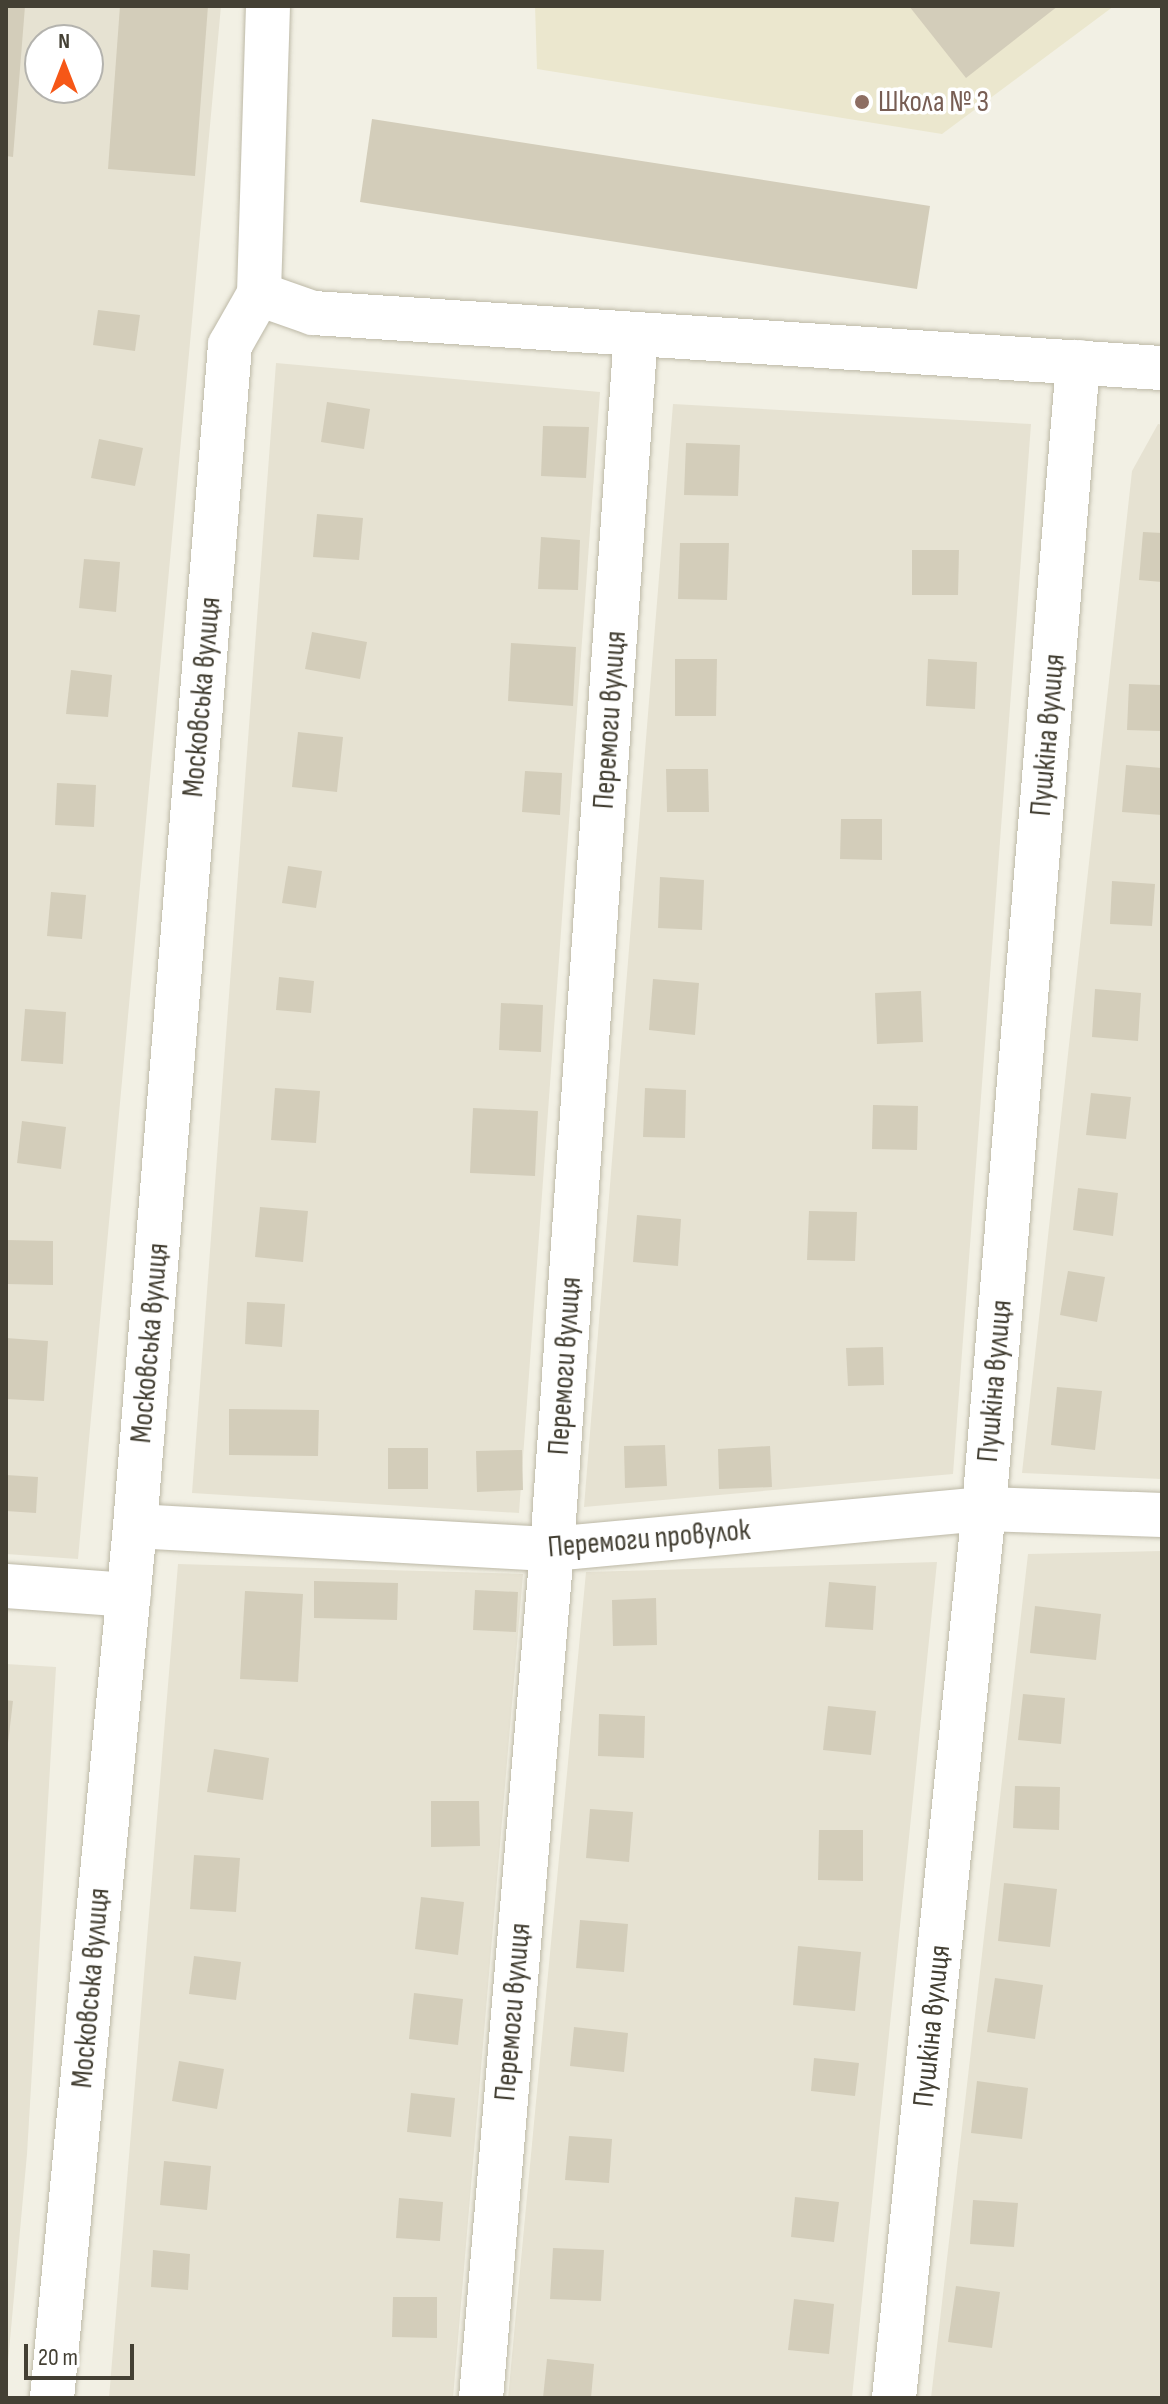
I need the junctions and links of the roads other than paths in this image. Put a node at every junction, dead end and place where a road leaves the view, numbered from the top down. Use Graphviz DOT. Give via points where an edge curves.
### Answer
graph roads {
  1 [pos="268,6"];
  2 [pos="259,294"];
  3 [pos="636,334"];
  4 [pos="1078,362"];
  5 [pos="1162,368"];
  6 [pos="984,1509"];
  7 [pos="1162,1515"];
  8 [pos="135,1526"];
  9 [pos="552,1549"];
  10 [pos="6,1586"];
  11 [pos="129,1595"];
  12 [pos="52,2398"];
  13 [pos="481,2398"];
  14 [pos="894,2398"];
  1 -- 2 [label="street"];
  2 -- 3 [label="street" via="313,313"];
  2 -- 8 [label="street, Московська вулиця" via="230,345"];
  3 -- 4 [label="street"];
  3 -- 9 [label="street, Перемоги вулиця"];
  4 -- 5 [label="street"];
  4 -- 6 [label="street, Пушкіна вулиця"];
  6 -- 7 [label="street, Перемоги провулок"];
  6 -- 9 [label="street, Перемоги провулок"];
  6 -- 14 [label="street, Пушкіна вулиця"];
  8 -- 9 [label="street, Перемоги провулок"];
  8 -- 11 [label="street, Московська вулиця"];
  9 -- 13 [label="street, Перемоги вулиця"];
  10 -- 11 [label="street"];
  11 -- 12 [label="street, Московська вулиця"];
}
